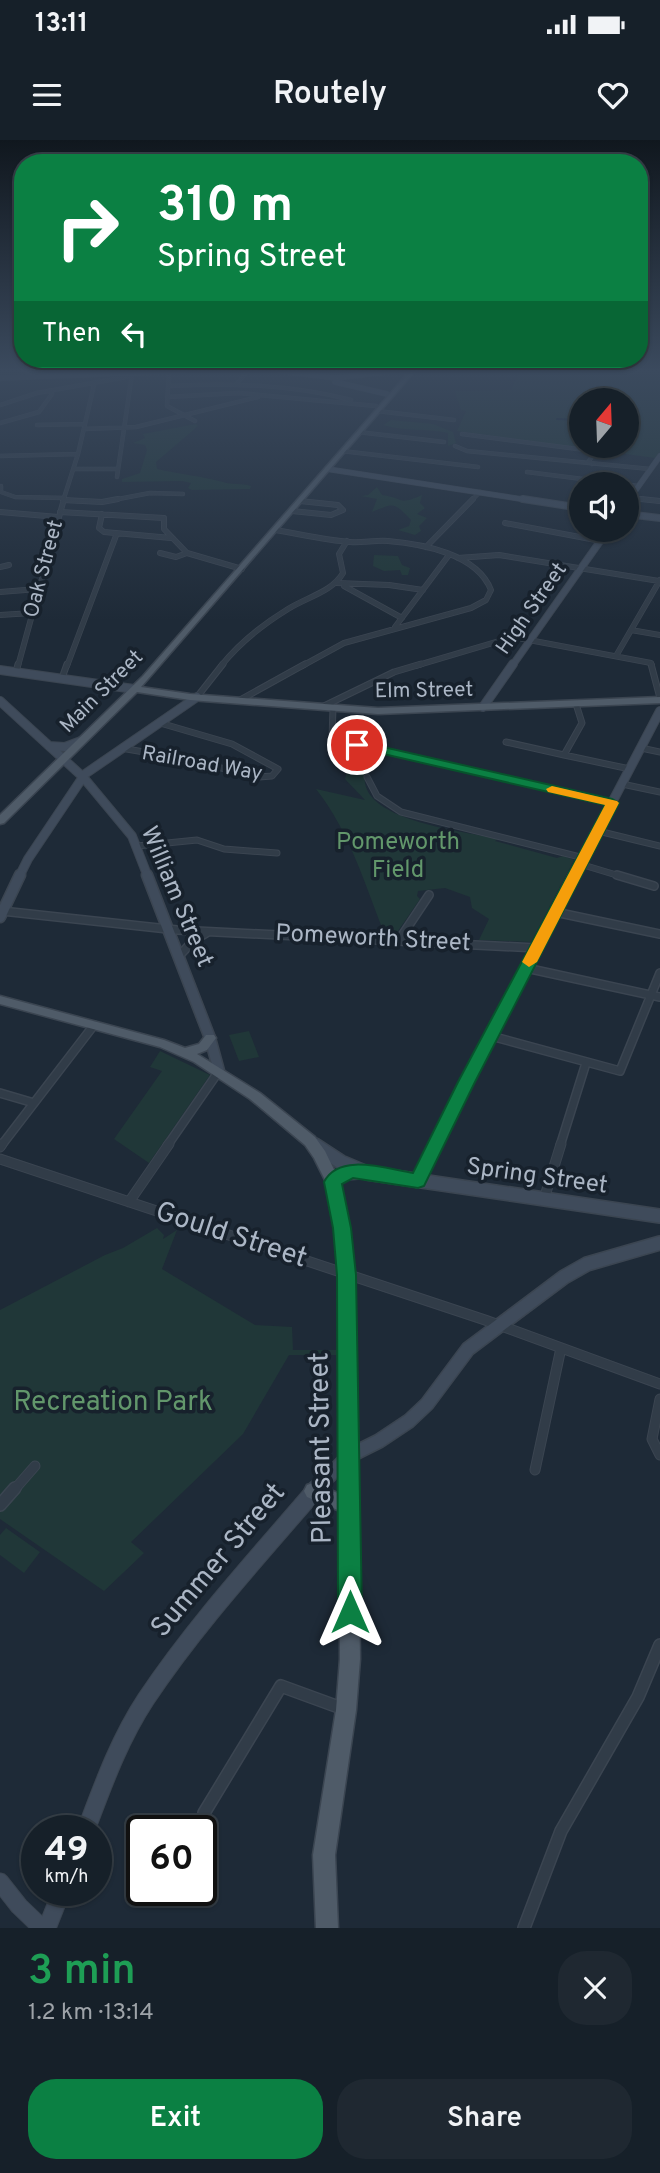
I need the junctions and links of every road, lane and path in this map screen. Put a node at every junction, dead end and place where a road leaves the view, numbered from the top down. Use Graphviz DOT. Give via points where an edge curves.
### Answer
graph roads {
  1 [pos="61,454"];
  2 [pos="78,454"];
  3 [pos="120,454"];
  4 [pos="336,454"];
  5 [pos="339,454"];
  6 [pos="371,454"];
  7 [pos="504,454"];
  8 [pos="593,454"];
  9 [pos="0,456"];
  10 [pos="659,458"];
  11 [pos="592,464"];
  12 [pos="478,467"];
  13 [pos="327,468"];
  14 [pos="74,469"];
  15 [pos="118,469"];
  16 [pos="650,470"];
  17 [pos="527,472"];
  18 [pos="117,477"];
  19 [pos="569,477"];
  20 [pos="639,485"];
  21 [pos="1,486"];
  22 [pos="480,492"];
  23 [pos="183,494"];
  24 [pos="64,499"];
  25 [pos="639,499"];
  26 [pos="300,501"];
  27 [pos="660,501"];
  28 [pos="569,506"];
  29 [pos="292,511"];
  30 [pos="0,512"];
  31 [pos="59,514"];
  32 [pos="102,514"];
  33 [pos="639,516"];
  34 [pos="660,518"];
  35 [pos="278,522"];
  36 [pos="505,523"];
  37 [pos="275,530"];
  38 [pos="117,533"];
  39 [pos="569,535"];
  40 [pos="171,538"];
  41 [pos="347,541"];
  42 [pos="600,542"];
  43 [pos="426,547"];
  44 [pos="256,548"];
  45 [pos="160,553"];
  46 [pos="187,553"];
  47 [pos="449,555"];
  48 [pos="458,558"];
  49 [pos="9,565"];
  50 [pos="0,567"];
  51 [pos="239,568"];
  52 [pos="582,568"];
  53 [pos="660,581"];
  54 [pos="337,583"];
  55 [pos="38,589"];
  56 [pos="423,590"];
  57 [pos="0,592"];
  58 [pos="32,613"];
  59 [pos="0,615"];
  60 [pos="402,618"];
  61 [pos="395,628"];
  62 [pos="538,630"];
  63 [pos="631,630"];
  64 [pos="660,635"];
  65 [pos="513,637"];
  66 [pos="531,640"];
  67 [pos="616,656"];
  68 [pos="0,670"];
  69 [pos="16,672"];
  70 [pos="62,678"];
  71 [pos="134,689"];
  72 [pos="194,697"];
  73 [pos="660,699"];
  74 [pos="240,700"];
  75 [pos="0,701"];
  76 [pos="576,704"];
  77 [pos="328,707"];
  78 [pos="484,707"];
  79 [pos="660,711"];
  80 [pos="160,723"];
  81 [pos="81,741"];
  82 [pos="506,742"];
  83 [pos="49,746"];
  84 [pos="121,748"];
  85 [pos="641,748"];
  86 [pos="660,752"];
  87 [pos="564,755"];
  88 [pos="63,759"];
  89 [pos="630,769"];
  90 [pos="48,773"];
  91 [pos="80,775"];
  92 [pos="367,777"];
  93 [pos="622,784"];
  94 [pos="660,792"];
  95 [pos="612,803"];
  96 [pos="5,810"];
  97 [pos="0,821"];
  98 [pos="598,831"];
  99 [pos="137,846"];
  100 [pos="660,846"];
  101 [pos="277,853"];
  102 [pos="582,861"];
  103 [pos="654,886"];
  104 [pos="429,895"];
  105 [pos="555,912"];
  106 [pos="1,914"];
  107 [pos="168,929"];
  108 [pos="210,932"];
  109 [pos="660,934"];
  110 [pos="399,940"];
  111 [pos="537,948"];
  112 [pos="179,956"];
  113 [pos="526,968"];
  114 [pos="660,973"];
  115 [pos="656,996"];
  116 [pos="0,1000"];
  117 [pos="94,1025"];
  118 [pos="491,1036"];
  119 [pos="210,1038"];
  120 [pos="185,1053"];
  121 [pos="586,1063"];
  122 [pos="219,1071"];
  123 [pos="0,1093"];
  124 [pos="34,1103"];
  125 [pos="310,1141"];
  126 [pos="0,1147"];
  127 [pos="0,1159"];
  128 [pos="341,1162"];
  129 [pos="367,1173"];
  130 [pos="418,1181"];
  131 [pos="333,1182"];
  132 [pos="544,1199"];
  133 [pos="130,1202"];
  134 [pos="660,1216"];
  135 [pos="660,1243"];
  136 [pos="346,1275"];
  137 [pos="499,1325"];
  138 [pos="561,1348"];
  139 [pos="660,1384"];
  140 [pos="660,1399"];
  141 [pos="660,1455"];
  142 [pos="349,1456"];
  143 [pos="35,1466"];
  144 [pos="535,1470"];
  145 [pos="313,1491"];
  146 [pos="0,1505"];
  147 [pos="349,1506"];
  148 [pos="660,1645"];
  149 [pos="346,1710"];
  150 [pos="204,1813"];
  151 [pos="92,1815"];
  152 [pos="0,1882"];
  153 [pos="56,1906"];
  154 [pos="41,1928"];
  155 [pos="47,1928"];
  156 [pos="327,1928"];
  157 [pos="524,1928"];
  1 -- 9 [label="street"];
  2 -- 14 [label="street, Oak Street"];
  3 -- 15 [label="street"];
  4 -- 35 [label="main road, Main Street"];
  5 -- 13 [label="main road, Main Street"];
  6 -- 12 [label="street"];
  7 -- 11 [label="street"];
  8 -- 11 [label="street"];
  10 -- 16 [label="street"];
  11 -- 16 [label="street"];
  13 -- 22 [label="street"];
  13 -- 26 [label="main road, Main Street"];
  14 -- 15 [label="street"];
  14 -- 24 [label="street, Oak Street"];
  15 -- 18 [label="street"];
  16 -- 20 [label="street"];
  17 -- 19 [label="street"];
  21 -- 24 [label="street" via="2,494 9,496"];
  22 -- 28 [label="street"];
  22 -- 43 [label="street"];
  23 -- 24 [label="street" via="154,492 102,502"];
  24 -- 31 [label="street, Oak Street"];
  25 -- 27 [label="street"];
  26 -- 29 [label="main road, Main Street"];
  26 -- 29 [label="street" via="343,510 331,515"];
  29 -- 35 [label="main road, Main Street"];
  30 -- 31 [label="street"];
  31 -- 32 [label="street"];
  31 -- 55 [label="street, Oak Street"];
  32 -- 38 [label="street" via="100,530"];
  32 -- 40 [label="street" via="164,518 163,527"];
  33 -- 34 [label="street"];
  35 -- 37 [label="main road, Main Street"];
  35 -- 44 [label="main road, Main Street"];
  36 -- 39 [label="street"];
  37 -- 41 [label="street"];
  37 -- 44 [label="main road, Main Street"];
  38 -- 40 [label="street"];
  38 -- 70 [label="street"];
  40 -- 46 [label="street"];
  41 -- 43 [label="street"];
  41 -- 54 [label="street" via="340,554 343,573"];
  42 -- 52 [label="street, High Street"];
  43 -- 47 [label="street"];
  44 -- 51 [label="main road, Main Street"];
  45 -- 46 [label="street" via="177,557"];
  46 -- 51 [label="street"];
  47 -- 48 [label="street"];
  47 -- 56 [label="street"];
  48 -- 52 [label="street" via="494,554"];
  48 -- 61 [label="street" via="490,583 486,600"];
  49 -- 50 [label="street"];
  51 -- 71 [label="main road, Main Street"];
  52 -- 53 [label="street"];
  52 -- 62 [label="street, High Street"];
  53 -- 63 [label="street"];
  54 -- 56 [label="street"];
  54 -- 60 [label="street"];
  54 -- 72 [label="street" via="283,611 240,642"];
  55 -- 57 [label="street"];
  55 -- 58 [label="street, Oak Street"];
  56 -- 60 [label="street"];
  58 -- 59 [label="street"];
  58 -- 69 [label="street, Oak Street"];
  60 -- 61 [label="street"];
  61 -- 74 [label="street" via="340,644"];
  62 -- 65 [label="street"];
  62 -- 66 [label="street, High Street"];
  63 -- 64 [label="street"];
  63 -- 67 [label="street"];
  65 -- 66 [label="street"];
  65 -- 77 [label="street" via="394,672"];
  66 -- 67 [label="street"];
  66 -- 78 [label="street, High Street"];
  67 -- 73 [label="street" via="653,664"];
  68 -- 69 [label="street, Elm Street"];
  69 -- 70 [label="street, Elm Street"];
  70 -- 71 [label="street, Elm Street"];
  71 -- 72 [label="main road, Elm Street" via="149,695"];
  71 -- 81 [label="main road, Main Street"];
  72 -- 74 [label="main road, Elm Street"];
  72 -- 80 [label="street"];
  73 -- 76 [label="main road, Elm Street"];
  74 -- 77 [label="main road, Elm Street"];
  75 -- 83 [label="street, William Street"];
  76 -- 78 [label="main road, Elm Street"];
  76 -- 87 [label="street" via="582,723"];
  77 -- 78 [label="main road, Elm Street" via="378,711"];
  77 -- 95 [label="street" via="331,738"];
  79 -- 85 [label="street"];
  80 -- 84 [label="street"];
  80 -- 84 [label="street, Railroad Way" via="232,744 278,769 272,776 259,777"];
  81 -- 83 [label="street"];
  81 -- 88 [label="main road, Main Street"];
  82 -- 87 [label="street"];
  83 -- 88 [label="street, William Street"];
  84 -- 91 [label="street"];
  85 -- 86 [label="street"];
  85 -- 89 [label="street"];
  87 -- 89 [label="street"];
  88 -- 90 [label="main road, Main Street"];
  88 -- 91 [label="street, William Street"];
  89 -- 93 [label="street"];
  90 -- 91 [label="street" via="65,770"];
  90 -- 96 [label="main road, Main Street"];
  91 -- 99 [label="street, William Street"];
  91 -- 106 [label="street" via="28,859"];
  92 -- 102 [label="street" via="377,796 401,812"];
  93 -- 94 [label="street"];
  93 -- 95 [label="street"];
  95 -- 98 [label="street"];
  96 -- 97 [label="main road, Main Street"];
  98 -- 100 [label="street"];
  98 -- 102 [label="street"];
  99 -- 101 [label="street" via="199,840 224,849"];
  99 -- 107 [label="street, William Street"];
  102 -- 103 [label="street"];
  102 -- 105 [label="street"];
  104 -- 110 [label="street"];
  105 -- 109 [label="street"];
  105 -- 111 [label="street"];
  106 -- 107 [label="street, Pomeworth Street"];
  107 -- 108 [label="street, Pomeworth Street"];
  107 -- 112 [label="street, William Street"];
  108 -- 110 [label="street, Pomeworth Street"];
  108 -- 112 [label="street"];
  110 -- 111 [label="street, Pomeworth Street"];
  111 -- 113 [label="street"];
  112 -- 119 [label="street, William Street"];
  113 -- 115 [label="street"];
  113 -- 118 [label="street"];
  114 -- 115 [label="street"];
  115 -- 121 [label="street" via="623,1070"];
  116 -- 117 [label="main road, Pleasant Street"];
  117 -- 120 [label="main road, Pleasant Street"];
  117 -- 124 [label="street"];
  118 -- 121 [label="street"];
  118 -- 130 [label="street"];
  119 -- 120 [label="main road"];
  119 -- 122 [label="street, William Street"];
  120 -- 122 [label="main road, Pleasant Street"];
  121 -- 132 [label="street"];
  122 -- 125 [label="main road, Pleasant Street"];
  122 -- 133 [label="street"];
  123 -- 124 [label="street"];
  124 -- 126 [label="street"];
  125 -- 128 [label="street, Pleasant Street"];
  125 -- 131 [label="main road, Pleasant Street"];
  127 -- 133 [label="street, Gould Street"];
  128 -- 129 [label="street, Spring Street"];
  129 -- 130 [label="street, Spring Street"];
  129 -- 131 [label="street, Spring Street" via="346,1172"];
  130 -- 132 [label="street, Spring Street"];
  131 -- 136 [label="main road, Pleasant Street"];
  132 -- 134 [label="street, Spring Street"];
  133 -- 136 [label="street, Gould Street"];
  135 -- 137 [label="street, Summer Street" via="587,1264"];
  136 -- 137 [label="street, Gould Street"];
  136 -- 142 [label="main road, Pleasant Street"];
  137 -- 138 [label="street, Gould Street"];
  137 -- 142 [label="street, Summer Street" via="462,1356 409,1421"];
  138 -- 139 [label="street, Gould Street"];
  138 -- 144 [label="street"];
  140 -- 141 [label="street" via="652,1439"];
  142 -- 145 [label="street, Summer Street"];
  142 -- 147 [label="main road, Pleasant Street"];
  143 -- 146 [label="street"];
  145 -- 147 [label="main road"];
  145 -- 151 [label="street, Summer Street" via="208,1615 145,1700 118,1748"];
  147 -- 149 [label="main road, Pleasant Street"];
  148 -- 157 [label="street" via="633,1710 554,1846"];
  149 -- 150 [label="street" via="281,1686"];
  149 -- 156 [label="main road, Pleasant Street" via="324,1855"];
  152 -- 154 [label="street"];
  153 -- 155 [label="street"];
}
